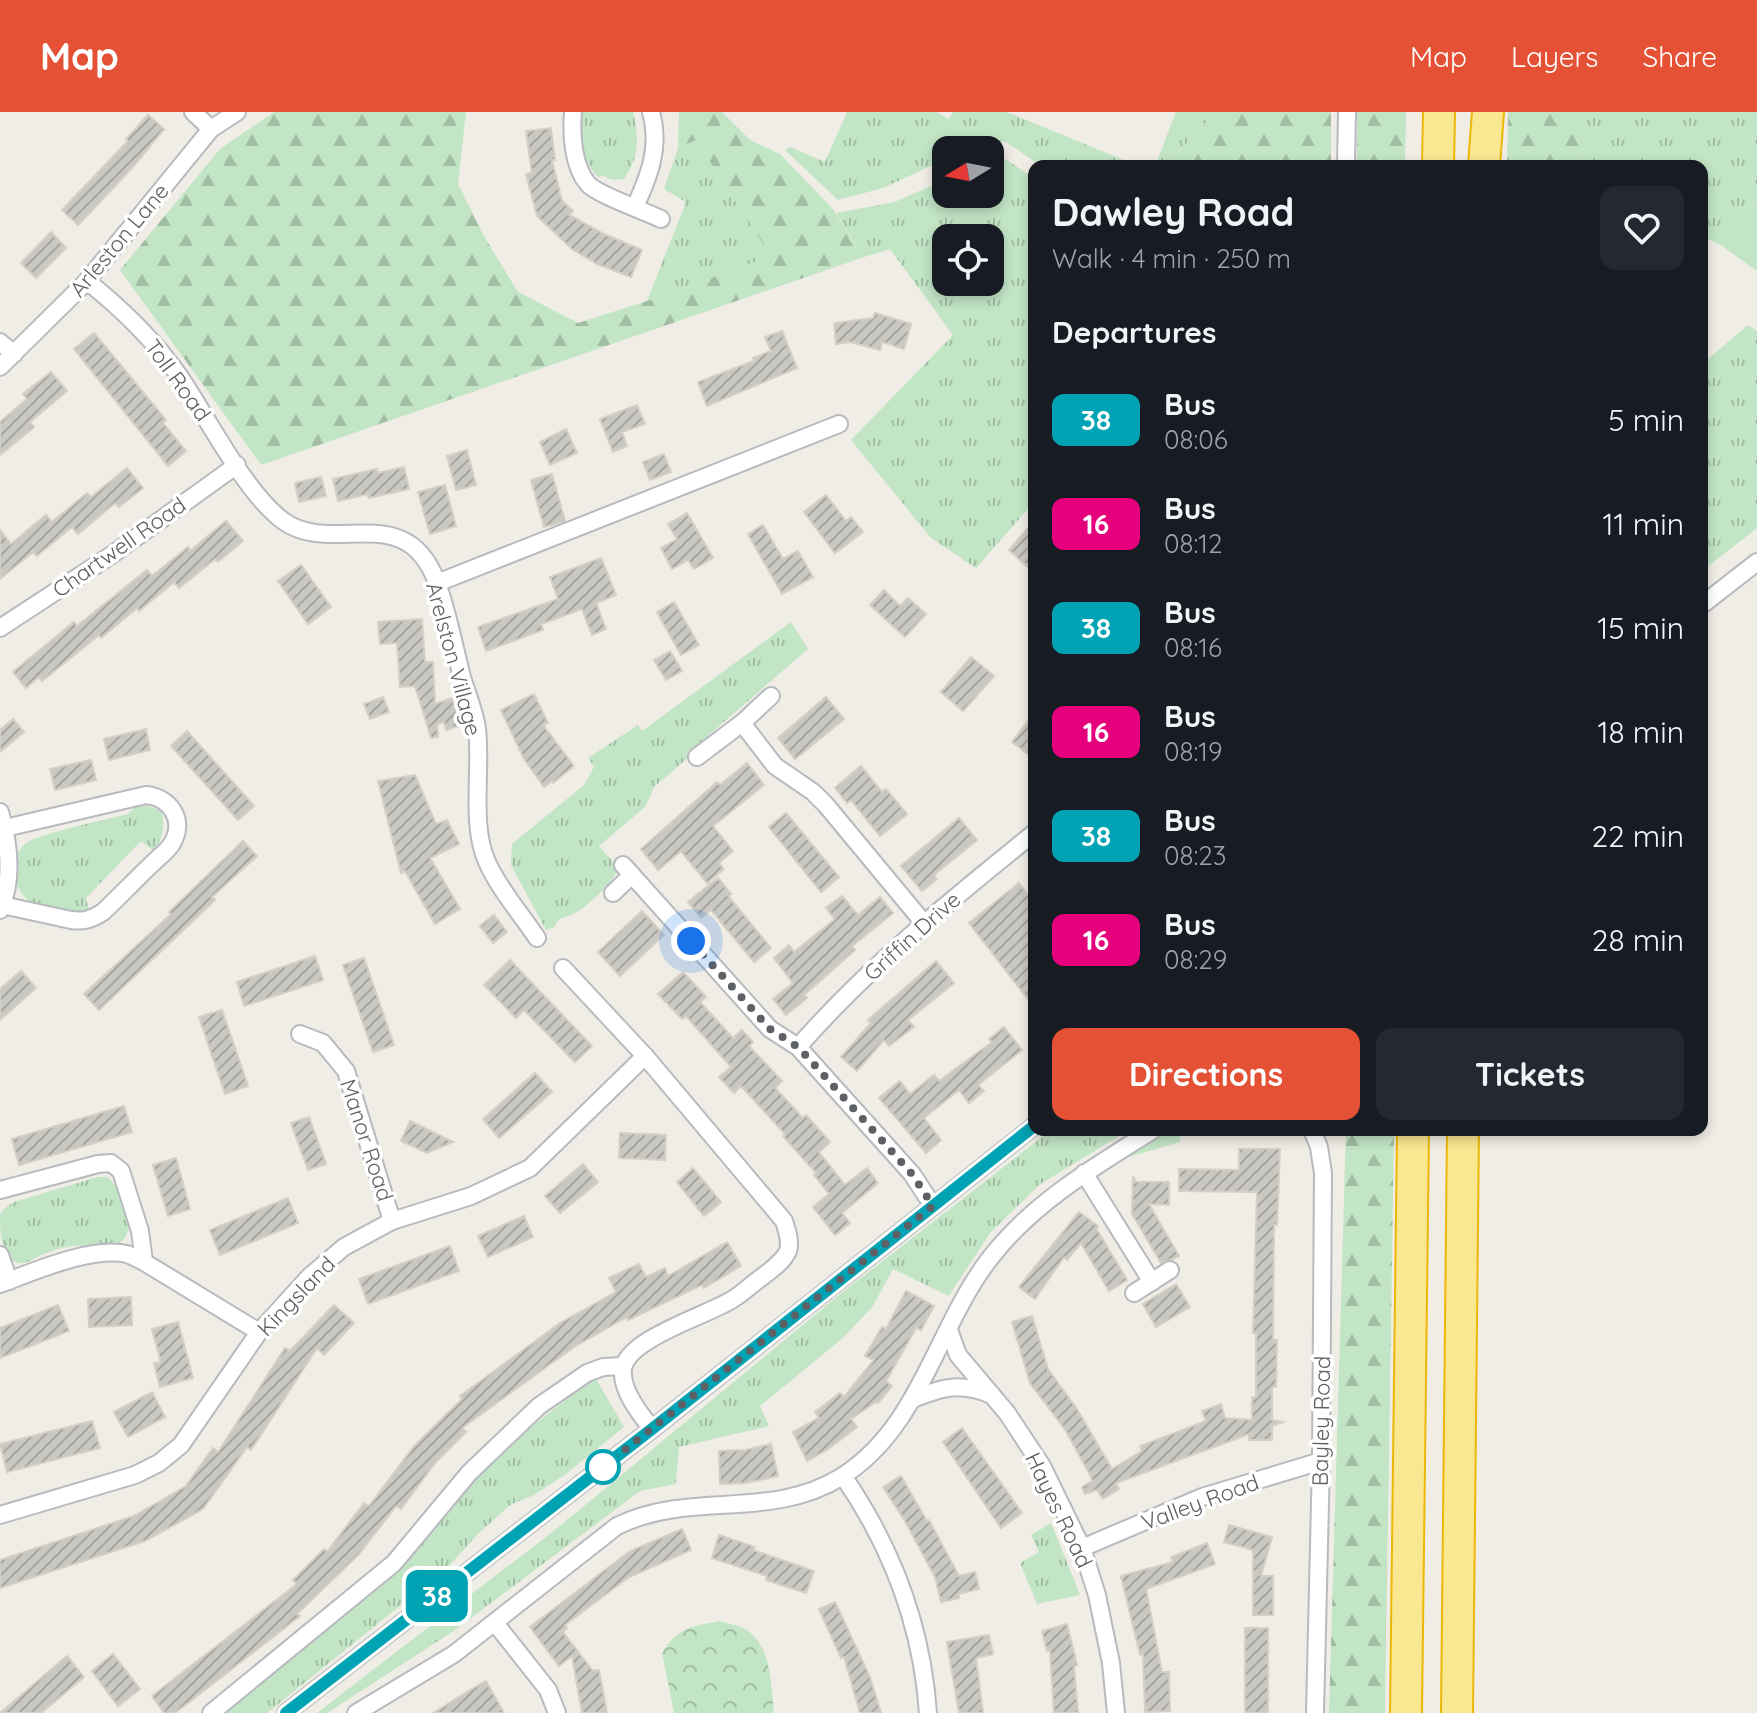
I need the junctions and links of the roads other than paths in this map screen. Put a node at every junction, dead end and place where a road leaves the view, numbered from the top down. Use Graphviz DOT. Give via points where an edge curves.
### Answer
graph roads {
  1 [pos="193,112"];
  2 [pos="237,112"];
  3 [pos="573,112"];
  4 [pos="651,112"];
  5 [pos="1347,112"];
  6 [pos="1439,112"];
  7 [pos="1475,112"];
  8 [pos="1488,112"];
  9 [pos="211,129"];
  10 [pos="1346,160"];
  11 [pos="1438,160"];
  12 [pos="1475,160"];
  13 [pos="1484,160"];
  14 [pos="635,207"];
  15 [pos="661,219"];
  16 [pos="87,281"];
  17 [pos="0,342"];
  18 [pos="14,354"];
  19 [pos="0,367"];
  20 [pos="839,424"];
  21 [pos="237,465"];
  22 [pos="255,491"];
  23 [pos="1757,562"];
  24 [pos="437,583"];
  25 [pos="1708,600"];
  26 [pos="0,628"];
  27 [pos="771,696"];
  28 [pos="742,723"];
  29 [pos="697,757"];
  30 [pos="2,820"];
  31 [pos="1028,838"];
  32 [pos="613,893"];
  33 [pos="1,907"];
  34 [pos="923,922"];
  35 [pos="537,938"];
  36 [pos="563,968"];
  37 [pos="300,1034"];
  38 [pos="798,1047"];
  39 [pos="645,1056"];
  40 [pos="1028,1131"];
  41 [pos="1143,1136"];
  42 [pos="1314,1136"];
  43 [pos="1413,1136"];
  44 [pos="1463,1136"];
  45 [pos="1084,1173"];
  46 [pos="0,1190"];
  47 [pos="933,1206"];
  48 [pos="392,1221"];
  49 [pos="0,1255"];
  50 [pos="144,1262"];
  51 [pos="1170,1270"];
  52 [pos="4,1282"];
  53 [pos="1152,1282"];
  54 [pos="1134,1293"];
  55 [pos="949,1330"];
  56 [pos="259,1332"];
  57 [pos="622,1366"];
  58 [pos="993,1396"];
  59 [pos="913,1399"];
  60 [pos="652,1429"];
  61 [pos="1321,1461"];
  62 [pos="843,1476"];
  63 [pos="0,1515"];
  64 [pos="1082,1548"];
  65 [pos="495,1623"];
  66 [pos="211,1713"];
  67 [pos="286,1713"];
  68 [pos="356,1713"];
  69 [pos="557,1713"];
  70 [pos="928,1713"];
  71 [pos="1116,1713"];
  72 [pos="1315,1713"];
  73 [pos="1406,1713"];
  74 [pos="1457,1713"];
  1 -- 9 [label="street"];
  2 -- 9 [label="street, Arleston Lane"];
  3 -- 14 [label="street" via="575,153 589,187"];
  4 -- 14 [label="street" via="655,147"];
  5 -- 10 [label="street"];
  6 -- 11 [label="highway"];
  7 -- 12 [label="highway"];
  8 -- 13 [label="highway"];
  9 -- 16 [label="street, Arleston Lane"];
  14 -- 15 [label="street"];
  16 -- 18 [label="street, Arleston Lane"];
  16 -- 21 [label="street, Toll Road" via="141,329 168,362"];
  17 -- 18 [label="street"];
  18 -- 19 [label="street, Arleston Lane"];
  20 -- 24 [label="street"];
  21 -- 22 [label="street, Toll Road"];
  21 -- 26 [label="street, Chartwell Road"];
  22 -- 24 [label="street, Arelston Village" via="300,531 381,532 406,542 425,560"];
  23 -- 25 [label="street"];
  24 -- 35 [label="street, Arelston Village" via="477,727 479,822 487,861"];
  27 -- 28 [label="street"];
  28 -- 29 [label="street"];
  28 -- 34 [label="street" via="775,766 826,805"];
  30 -- 33 [label="street" via="9,858"];
  30 -- 33 [label="street" via="146,795 168,802 177,822 171,845 93,918 71,920"];
  31 -- 34 [label="street, Griffin Drive"];
  32 -- 38 [label="street" via="628,870 770,1029"];
  34 -- 38 [label="street, Griffin Drive"];
  36 -- 39 [label="street"];
  37 -- 48 [label="street, Manor Road" via="323,1043 346,1071"];
  38 -- 47 [label="street" via="912,1174"];
  39 -- 48 [label="street, Kingsland" via="530,1168 471,1196"];
  39 -- 57 [label="street" via="784,1221 788,1250 779,1264 732,1300 643,1343"];
  40 -- 47 [label="street"];
  41 -- 45 [label="street"];
  42 -- 61 [label="street, Bayley Road" via="1323,1173"];
  43 -- 73 [label="highway"];
  44 -- 74 [label="highway"];
  45 -- 53 [label="street"];
  45 -- 55 [label="street" via="1038,1209 990,1258"];
  46 -- 50 [label="street" via="111,1163 121,1171"];
  47 -- 60 [label="street"];
  48 -- 56 [label="street, Kingsland" via="344,1247"];
  49 -- 52 [label="street"];
  50 -- 52 [label="street" via="126,1254 98,1254"];
  50 -- 56 [label="street"];
  51 -- 53 [label="street"];
  53 -- 54 [label="street"];
  55 -- 58 [label="street, Hayes Road" via="958,1355"];
  55 -- 59 [label="street"];
  56 -- 63 [label="street, Kingsland" via="181,1445 159,1463"];
  57 -- 60 [label="street" via="631,1398"];
  57 -- 66 [label="street" via="587,1373 539,1406 469,1473 394,1563"];
  58 -- 59 [label="street" via="958,1386"];
  58 -- 64 [label="street, Hayes Road" via="1042,1466"];
  59 -- 62 [label="street" via="865,1459"];
  60 -- 67 [label="street"];
  61 -- 64 [label="street, Valley Road" via="1202,1497"];
  61 -- 72 [label="street, Bayley Road"];
  62 -- 65 [label="street" via="773,1501 689,1506 638,1516 617,1526"];
  62 -- 70 [label="street" via="863,1505 905,1595 917,1635"];
  64 -- 71 [label="street, Hayes Road" via="1097,1595"];
  65 -- 68 [label="street"];
  65 -- 69 [label="street" via="548,1690"];
}
